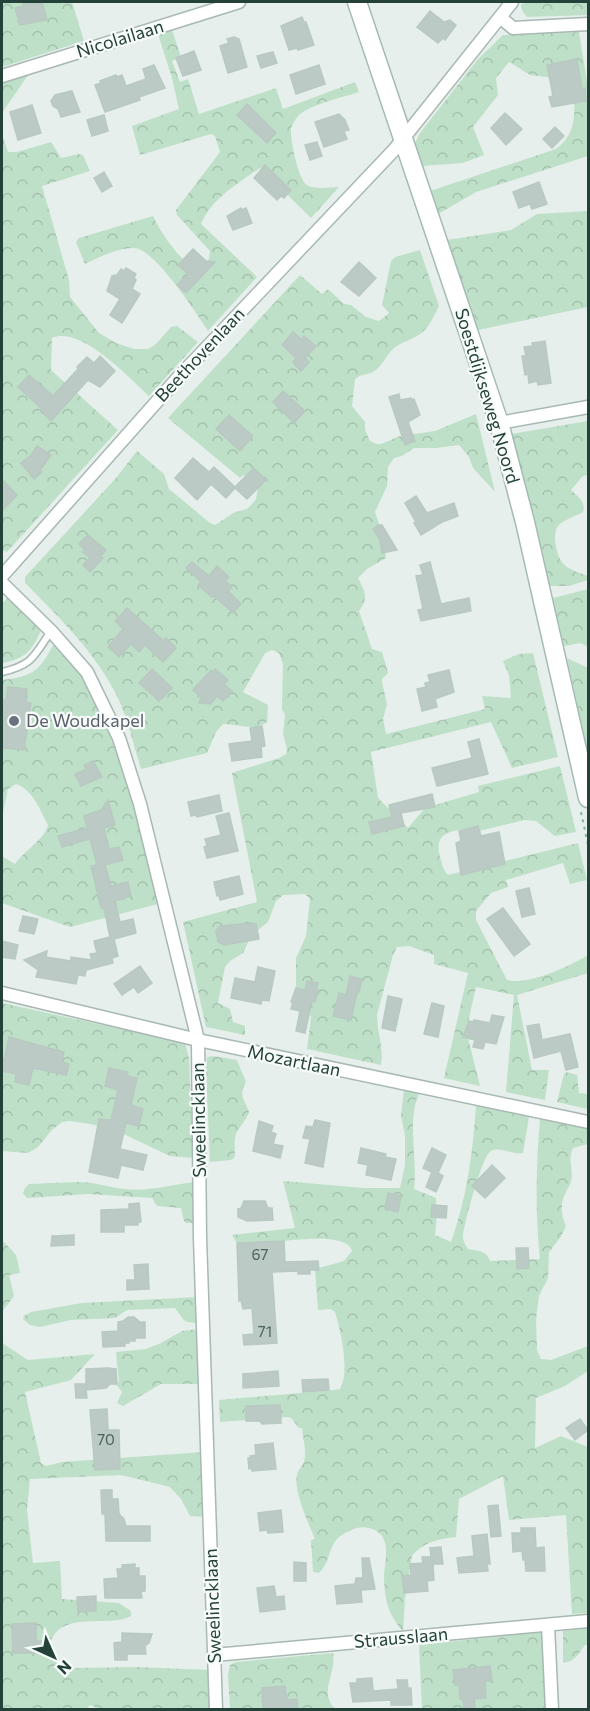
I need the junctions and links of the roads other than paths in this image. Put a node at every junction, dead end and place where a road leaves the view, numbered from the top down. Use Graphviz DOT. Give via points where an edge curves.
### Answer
graph roads {
  1 [pos="239,2"];
  2 [pos="357,2"];
  3 [pos="512,2"];
  4 [pos="500,17"];
  5 [pos="588,24"];
  6 [pos="2,76"];
  7 [pos="403,138"];
  8 [pos="588,407"];
  9 [pos="499,423"];
  10 [pos="2,576"];
  11 [pos="2,583"];
  12 [pos="51,631"];
  13 [pos="2,672"];
  14 [pos="584,804"];
  15 [pos="2,993"];
  16 [pos="198,1041"];
  17 [pos="588,1122"];
  18 [pos="588,1621"];
  19 [pos="548,1624"];
  20 [pos="214,1655"];
  21 [pos="216,1710"];
  22 [pos="552,1710"];
  1 -- 6 [label="street, Nicolailaan"];
  2 -- 7 [label="main road, Soestdijkseweg Noord"];
  3 -- 4 [label="street, Beethovenlaan"];
  4 -- 5 [label="street" via="513,28"];
  4 -- 7 [label="street, Beethovenlaan"];
  7 -- 9 [label="main road, Soestdijkseweg Noord"];
  7 -- 10 [label="street, Beethovenlaan" via="176,380"];
  8 -- 9 [label="street"];
  9 -- 14 [label="main road, Soestdijkseweg Noord" via="525,522"];
  11 -- 12 [label="street, Sweelincklaan"];
  12 -- 13 [label="lane" via="34,657 20,667"];
  12 -- 16 [label="street, Sweelincklaan" via="87,672 119,738 140,804"];
  15 -- 16 [label="street, Mozartlaan"];
  16 -- 17 [label="street, Mozartlaan"];
  16 -- 20 [label="street, Sweelincklaan" via="200,1238"];
  18 -- 19 [label="street, Strausslaan"];
  19 -- 20 [label="street, Strausslaan"];
  19 -- 22 [label="street"];
  20 -- 21 [label="street, Sweelincklaan"];
}
